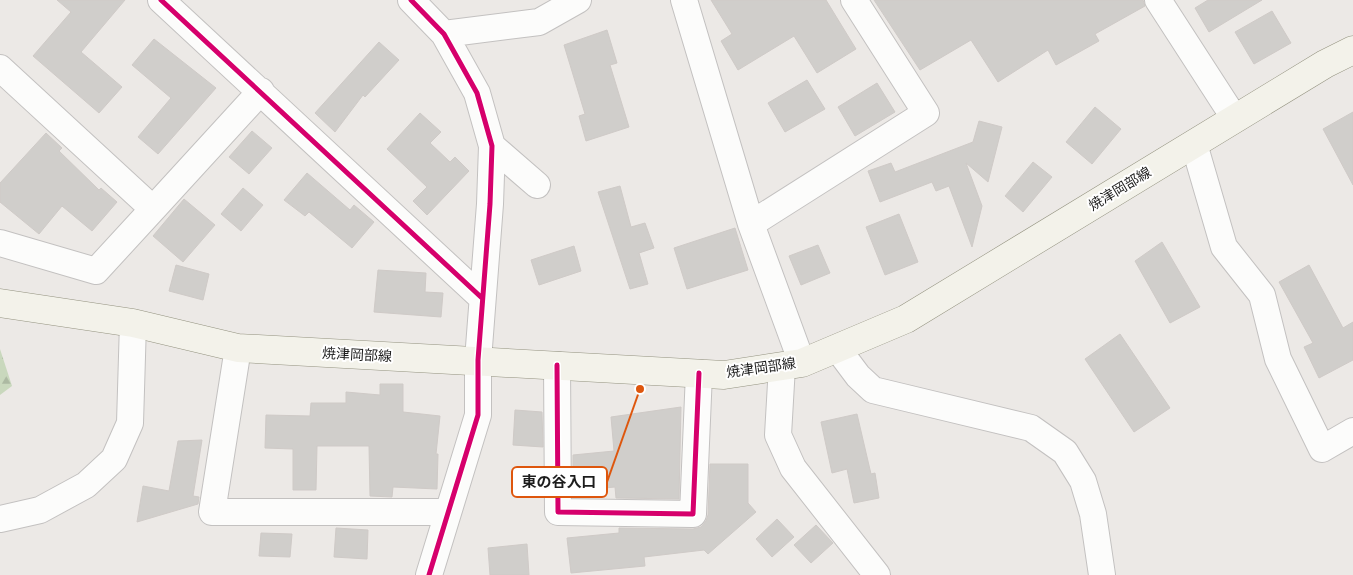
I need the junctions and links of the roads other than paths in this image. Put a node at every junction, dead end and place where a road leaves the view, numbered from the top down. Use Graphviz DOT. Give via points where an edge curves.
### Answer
graph roads {
  1 [pos="161,0"];
  2 [pos="411,0"];
  3 [pos="578,0"];
  4 [pos="684,0"];
  5 [pos="854,0"];
  6 [pos="1158,0"];
  7 [pos="444,34"];
  8 [pos="1353,50"];
  9 [pos="0,68"];
  10 [pos="261,91"];
  11 [pos="1235,119"];
  12 [pos="1194,144"];
  13 [pos="492,146"];
  14 [pos="537,185"];
  15 [pos="152,209"];
  16 [pos="751,224"];
  17 [pos="0,243"];
  18 [pos="482,298"];
  19 [pos="0,303"];
  20 [pos="133,323"];
  21 [pos="238,348"];
  22 [pos="837,348"];
  23 [pos="478,360"];
  24 [pos="792,364"];
  25 [pos="557,365"];
  26 [pos="699,373"];
  27 [pos="1353,431"];
  28 [pos="448,512"];
  29 [pos="0,519"];
  30 [pos="429,575"];
  31 [pos="877,575"];
  32 [pos="1102,575"];
  1 -- 10 [label="street"];
  2 -- 7 [label="street"];
  3 -- 7 [label="street" via="539,22"];
  4 -- 16 [label="street"];
  5 -- 16 [label="street" via="926,113"];
  6 -- 11 [label="street"];
  7 -- 13 [label="street" via="477,93"];
  8 -- 11 [label="main road, 焼津岡部線"];
  9 -- 15 [label="street"];
  10 -- 15 [label="street"];
  10 -- 18 [label="street"];
  11 -- 12 [label="main road, 焼津岡部線"];
  12 -- 22 [label="main road, 焼津岡部線" via="906,319"];
  12 -- 27 [label="street" via="1224,247 1262,295 1278,360 1322,449"];
  13 -- 14 [label="street"];
  13 -- 18 [label="street"];
  15 -- 17 [label="street" via="96,271"];
  16 -- 24 [label="street"];
  18 -- 23 [label="street"];
  19 -- 20 [label="main road, 焼津岡部線"];
  20 -- 21 [label="main road, 焼津岡部線"];
  20 -- 29 [label="street" via="130,423 114,459 86,485 40,510"];
  21 -- 23 [label="main road, 焼津岡部線"];
  21 -- 28 [label="street" via="212,512"];
  22 -- 24 [label="main road, 焼津岡部線"];
  22 -- 32 [label="street" via="873,390 1031,428 1065,452 1083,481 1094,514"];
  23 -- 25 [label="main road, 焼津岡部線"];
  23 -- 28 [label="street" via="478,415"];
  24 -- 26 [label="main road, 焼津岡部線" via="724,375"];
  24 -- 31 [label="street" via="778,434 793,468"];
  25 -- 26 [label="main road, 焼津岡部線"];
  25 -- 26 [label="street" via="558,512 694,514"];
  28 -- 30 [label="street"];
}
